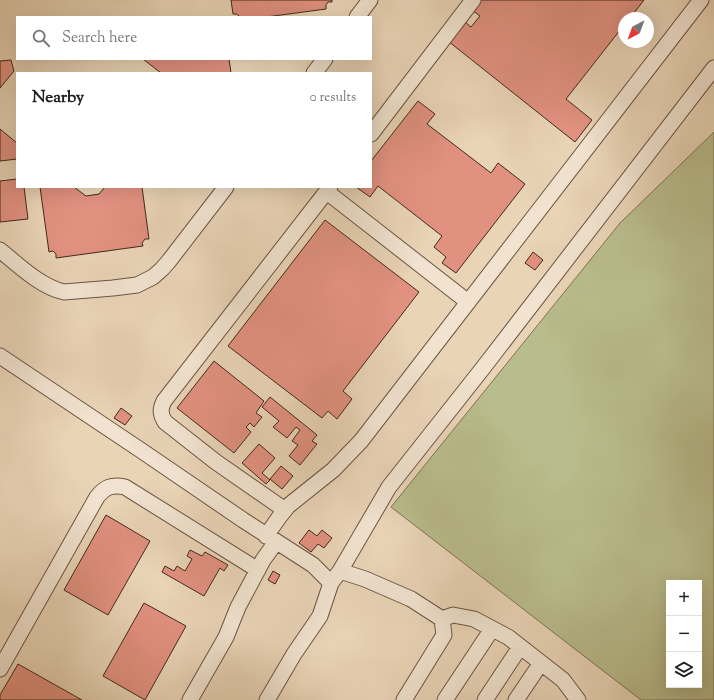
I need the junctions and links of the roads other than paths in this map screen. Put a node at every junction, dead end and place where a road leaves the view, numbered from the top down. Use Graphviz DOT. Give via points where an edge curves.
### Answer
graph roads {
  1 [pos="370,0"];
  2 [pos="473,0"];
  3 [pos="701,0"];
  4 [pos="358,16"];
  5 [pos="324,60"];
  6 [pos="714,68"];
  7 [pos="315,72"];
  8 [pos="372,133"];
  9 [pos="225,188"];
  10 [pos="329,189"];
  11 [pos="0,250"];
  12 [pos="468,302"];
  13 [pos="0,356"];
  14 [pos="285,510"];
  15 [pos="271,539"];
  16 [pos="258,570"];
  17 [pos="336,577"];
  18 [pos="442,619"];
  19 [pos="492,629"];
  20 [pos="520,647"];
  21 [pos="541,663"];
  22 [pos="0,668"];
  23 [pos="190,700"];
  24 [pos="267,700"];
  25 [pos="404,700"];
  26 [pos="445,700"];
  27 [pos="485,700"];
  28 [pos="516,700"];
  29 [pos="578,700"];
  1 -- 4 [label="lane"];
  2 -- 8 [label="lane"];
  3 -- 12 [label="lane"];
  5 -- 7 [label="lane"];
  6 -- 17 [label="lane" via="389,487"];
  9 -- 11 [label="lane" via="162,269 137,285 64,292 52,289"];
  10 -- 12 [label="lane"];
  10 -- 14 [label="lane" via="161,407 165,422 216,462"];
  12 -- 14 [label="lane" via="361,441 333,470"];
  13 -- 15 [label="lane"];
  14 -- 15 [label="lane"];
  15 -- 16 [label="lane"];
  15 -- 17 [label="lane"];
  16 -- 22 [label="lane" via="125,487 112,486 97,497"];
  16 -- 23 [label="lane" via="238,607 226,637"];
  17 -- 18 [label="lane" via="364,579 411,599"];
  17 -- 24 [label="lane" via="320,616"];
  18 -- 19 [label="lane" via="453,615 474,619"];
  18 -- 25 [label="lane" via="444,635"];
  19 -- 20 [label="lane"];
  19 -- 26 [label="lane"];
  20 -- 21 [label="lane"];
  20 -- 27 [label="lane"];
  21 -- 28 [label="lane"];
  21 -- 29 [label="lane" via="563,680"];
}
